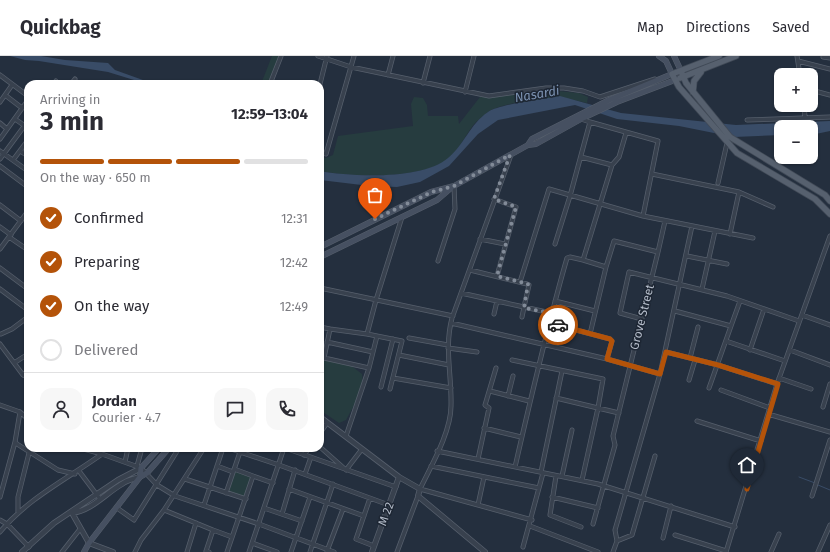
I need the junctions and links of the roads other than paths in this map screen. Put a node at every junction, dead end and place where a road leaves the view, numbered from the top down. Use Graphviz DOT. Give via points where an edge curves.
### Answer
graph roads {
  1 [pos="281,56"];
  2 [pos="318,56"];
  3 [pos="354,56"];
  4 [pos="393,56"];
  5 [pos="430,56"];
  6 [pos="474,56"];
  7 [pos="659,56"];
  8 [pos="674,56"];
  9 [pos="707,56"];
  10 [pos="736,56"];
  11 [pos="797,56"];
  12 [pos="718,57"];
  13 [pos="823,57"];
  14 [pos="327,58"];
  15 [pos="830,58"];
  16 [pos="798,61"];
  17 [pos="351,67"];
  18 [pos="799,68"];
  19 [pos="705,69"];
  20 [pos="830,69"];
  21 [pos="681,71"];
  22 [pos="672,74"];
  23 [pos="0,75"];
  24 [pos="388,75"];
  25 [pos="684,77"];
  26 [pos="272,80"];
  27 [pos="321,80"];
  28 [pos="675,80"];
  29 [pos="423,83"];
  30 [pos="645,83"];
  31 [pos="12,84"];
  32 [pos="465,92"];
  33 [pos="693,92"];
  34 [pos="818,92"];
  35 [pos="24,93"];
  36 [pos="5,95"];
  37 [pos="830,95"];
  38 [pos="0,102"];
  39 [pos="24,105"];
  40 [pos="22,108"];
  41 [pos="805,112"];
  42 [pos="580,116"];
  43 [pos="805,117"];
  44 [pos="830,117"];
  45 [pos="15,119"];
  46 [pos="747,120"];
  47 [pos="590,122"];
  48 [pos="0,123"];
  49 [pos="24,125"];
  50 [pos="24,127"];
  51 [pos="7,129"];
  52 [pos="626,133"];
  53 [pos="1,136"];
  54 [pos="727,143"];
  55 [pos="24,146"];
  56 [pos="0,151"];
  57 [pos="20,151"];
  58 [pos="324,153"];
  59 [pos="4,154"];
  60 [pos="24,154"];
  61 [pos="510,155"];
  62 [pos="581,156"];
  63 [pos="0,159"];
  64 [pos="13,160"];
  65 [pos="612,165"];
  66 [pos="0,166"];
  67 [pos="24,168"];
  68 [pos="652,174"];
  69 [pos="718,183"];
  70 [pos="24,184"];
  71 [pos="454,186"];
  72 [pos="739,192"];
  73 [pos="570,196"];
  74 [pos="494,199"];
  75 [pos="830,201"];
  76 [pos="0,205"];
  77 [pos="600,205"];
  78 [pos="773,207"];
  79 [pos="830,214"];
  80 [pos="402,216"];
  81 [pos="643,216"];
  82 [pos="24,217"];
  83 [pos="21,221"];
  84 [pos="665,221"];
  85 [pos="692,226"];
  86 [pos="0,227"];
  87 [pos="715,231"];
  88 [pos="730,234"];
  89 [pos="10,236"];
  90 [pos="830,236"];
  91 [pos="753,238"];
  92 [pos="480,239"];
  93 [pos="505,244"];
  94 [pos="555,244"];
  95 [pos="324,245"];
  96 [pos="1,247"];
  97 [pos="24,247"];
  98 [pos="658,252"];
  99 [pos="324,255"];
  100 [pos="687,256"];
  101 [pos="583,260"];
  102 [pos="708,260"];
  103 [pos="438,261"];
  104 [pos="727,264"];
  105 [pos="606,267"];
  106 [pos="0,268"];
  107 [pos="470,270"];
  108 [pos="497,276"];
  109 [pos="652,277"];
  110 [pos="520,282"];
  111 [pos="681,284"];
  112 [pos="24,287"];
  113 [pos="0,289"];
  114 [pos="324,289"];
  115 [pos="702,289"];
  116 [pos="461,293"];
  117 [pos="376,300"];
  118 [pos="497,301"];
  119 [pos="555,301"];
  120 [pos="740,301"];
  121 [pos="24,307"];
  122 [pos="524,308"];
  123 [pos="764,309"];
  124 [pos="596,311"];
  125 [pos="675,311"];
  126 [pos="551,313"];
  127 [pos="494,314"];
  128 [pos="802,315"];
  129 [pos="453,316"];
  130 [pos="522,317"];
  131 [pos="642,319"];
  132 [pos="24,320"];
  133 [pos="799,321"];
  134 [pos="451,323"];
  135 [pos="549,323"];
  136 [pos="830,325"];
  137 [pos="732,326"];
  138 [pos="698,327"];
  139 [pos="324,328"];
  140 [pos="330,329"];
  141 [pos="1,334"];
  142 [pos="367,334"];
  143 [pos="590,334"];
  144 [pos="377,336"];
  145 [pos="409,338"];
  146 [pos="393,339"];
  147 [pos="726,341"];
  148 [pos="327,342"];
  149 [pos="0,344"];
  150 [pos="543,345"];
  151 [pos="448,347"];
  152 [pos="750,350"];
  153 [pos="790,350"];
  154 [pos="324,352"];
  155 [pos="373,352"];
  156 [pos="477,352"];
  157 [pos="666,352"];
  158 [pos="399,355"];
  159 [pos="324,356"];
  160 [pos="24,357"];
  161 [pos="690,358"];
  162 [pos="607,359"];
  163 [pos="512,360"];
  164 [pos="695,360"];
  165 [pos="785,361"];
  166 [pos="14,363"];
  167 [pos="449,365"];
  168 [pos="538,365"];
  169 [pos="718,365"];
  170 [pos="830,365"];
  171 [pos="630,366"];
  172 [pos="369,368"];
  173 [pos="496,368"];
  174 [pos="562,371"];
  175 [pos="660,374"];
  176 [pos="23,375"];
  177 [pos="513,376"];
  178 [pos="393,378"];
  179 [pos="780,378"];
  180 [pos="689,380"];
  181 [pos="778,384"];
  182 [pos="830,384"];
  183 [pos="381,387"];
  184 [pos="450,388"];
  185 [pos="709,388"];
  186 [pos="390,389"];
  187 [pos="811,389"];
  188 [pos="721,390"];
  189 [pos="490,391"];
  190 [pos="508,396"];
  191 [pos="556,398"];
  192 [pos="529,401"];
  193 [pos="0,405"];
  194 [pos="823,407"];
  195 [pos="598,408"];
  196 [pos="770,408"];
  197 [pos="20,412"];
  198 [pos="619,413"];
  199 [pos="768,414"];
  200 [pos="24,416"];
  201 [pos="324,420"];
  202 [pos="698,421"];
  203 [pos="327,423"];
  204 [pos="324,427"];
  205 [pos="484,428"];
  206 [pos="572,430"];
  207 [pos="830,432"];
  208 [pos="346,436"];
  209 [pos="521,437"];
  210 [pos="830,440"];
  211 [pos="761,441"];
  212 [pos="15,442"];
  213 [pos="24,448"];
  214 [pos="362,449"];
  215 [pos="324,451"];
  216 [pos="437,451"];
  217 [pos="29,452"];
  218 [pos="95,452"];
  219 [pos="127,452"];
  220 [pos="141,452"];
  221 [pos="155,452"];
  222 [pos="165,452"];
  223 [pos="177,452"];
  224 [pos="202,452"];
  225 [pos="222,452"];
  226 [pos="240,452"];
  227 [pos="284,452"];
  228 [pos="296,452"];
  229 [pos="306,452"];
  230 [pos="102,454"];
  231 [pos="304,455"];
  232 [pos="655,456"];
  233 [pos="310,457"];
  234 [pos="478,459"];
  235 [pos="126,462"];
  236 [pos="279,464"];
  237 [pos="217,466"];
  238 [pos="431,466"];
  239 [pos="139,467"];
  240 [pos="515,467"];
  241 [pos="234,470"];
  242 [pos="295,470"];
  243 [pos="346,470"];
  244 [pos="79,471"];
  245 [pos="147,473"];
  246 [pos="542,473"];
  247 [pos="74,474"];
  248 [pos="305,474"];
  249 [pos="253,476"];
  250 [pos="556,476"];
  251 [pos="562,476"];
  252 [pos="140,477"];
  253 [pos="399,477"];
  254 [pos="484,477"];
  255 [pos="185,479"];
  256 [pos="582,480"];
  257 [pos="273,483"];
  258 [pos="333,484"];
  259 [pos="157,485"];
  260 [pos="604,486"];
  261 [pos="210,487"];
  262 [pos="396,487"];
  263 [pos="539,488"];
  264 [pos="289,489"];
  265 [pos="420,489"];
  266 [pos="625,492"];
  267 [pos="226,493"];
  268 [pos="175,496"];
  269 [pos="418,496"];
  270 [pos="812,496"];
  271 [pos="0,497"];
  272 [pos="98,497"];
  273 [pos="310,497"];
  274 [pos="552,497"];
  275 [pos="370,498"];
  276 [pos="643,498"];
  277 [pos="246,499"];
  278 [pos="327,503"];
  279 [pos="204,505"];
  280 [pos="389,505"];
  281 [pos="478,505"];
  282 [pos="671,506"];
  283 [pos="117,508"];
  284 [pos="264,508"];
  285 [pos="598,508"];
  286 [pos="343,509"];
  287 [pos="164,510"];
  288 [pos="18,512"];
  289 [pos="72,513"];
  290 [pos="282,514"];
  291 [pos="364,516"];
  292 [pos="240,517"];
  293 [pos="0,520"];
  294 [pos="532,520"];
  295 [pos="302,521"];
  296 [pos="6,524"];
  297 [pos="196,524"];
  298 [pos="259,524"];
  299 [pos="593,524"];
  300 [pos="830,525"];
  301 [pos="530,526"];
  302 [pos="581,527"];
  303 [pos="735,527"];
  304 [pos="80,529"];
  305 [pos="213,530"];
  306 [pos="0,532"];
  307 [pos="778,534"];
  308 [pos="675,535"];
  309 [pos="232,537"];
  310 [pos="296,538"];
  311 [pos="663,538"];
  312 [pos="617,541"];
  313 [pos="89,543"];
  314 [pos="252,543"];
  315 [pos="313,544"];
  316 [pos="374,546"];
  317 [pos="523,547"];
  318 [pos="28,549"];
  319 [pos="327,551"];
  320 [pos="22,552"];
  321 [pos="62,552"];
  322 [pos="84,552"];
  323 [pos="113,552"];
  324 [pos="135,552"];
  325 [pos="187,552"];
  326 [pos="207,552"];
  327 [pos="227,552"];
  328 [pos="249,552"];
  329 [pos="275,552"];
  330 [pos="291,552"];
  331 [pos="310,552"];
  332 [pos="334,552"];
  333 [pos="372,552"];
  334 [pos="397,552"];
  335 [pos="485,552"];
  336 [pos="598,552"];
  337 [pos="613,552"];
  338 [pos="726,552"];
  339 [pos="771,552"];
  340 [pos="818,552"];
  1 -- 26 [label="street"];
  2 -- 14 [label="street"];
  3 -- 17 [label="street"];
  4 -- 24 [label="street"];
  5 -- 29 [label="street"];
  6 -- 32 [label="street"];
  7 -- 22 [label="main road" via="666,61"];
  8 -- 21 [label="main road"];
  9 -- 12 [label="main road"];
  10 -- 19 [label="main road"];
  11 -- 16 [label="street"];
  12 -- 21 [label="main road"];
  13 -- 15 [label="street"];
  14 -- 17 [label="street"];
  14 -- 27 [label="street"];
  16 -- 18 [label="street"];
  16 -- 20 [label="street"];
  17 -- 24 [label="street"];
  17 -- 58 [label="street" via="326,154"];
  19 -- 25 [label="main road"];
  19 -- 33 [label="main road" via="695,79"];
  21 -- 22 [label="main road"];
  21 -- 25 [label="main road"];
  22 -- 28 [label="main road"];
  22 -- 30 [label="main road"];
  23 -- 31 [label="street"];
  24 -- 29 [label="street"];
  25 -- 28 [label="main road"];
  25 -- 33 [label="main road"];
  28 -- 42 [label="main road" via="587,116"];
  28 -- 54 [label="main road"];
  29 -- 32 [label="street"];
  30 -- 32 [label="street" via="599,97 564,88 489,96"];
  30 -- 42 [label="main road"];
  31 -- 35 [label="street"];
  31 -- 36 [label="street"];
  33 -- 75 [label="main road" via="730,137 825,195"];
  34 -- 37 [label="street"];
  36 -- 38 [label="street"];
  36 -- 40 [label="street"];
  39 -- 40 [label="street"];
  40 -- 45 [label="street"];
  41 -- 43 [label="street"];
  42 -- 47 [label="street"];
  42 -- 61 [label="main road" via="532,139 528,145"];
  43 -- 44 [label="street"];
  43 -- 46 [label="street"];
  45 -- 49 [label="street"];
  45 -- 51 [label="street"];
  47 -- 52 [label="street"];
  47 -- 62 [label="street"];
  48 -- 51 [label="street"];
  50 -- 59 [label="street"];
  51 -- 53 [label="street"];
  52 -- 65 [label="street" via="619,157"];
  52 -- 68 [label="street" via="658,141"];
  54 -- 69 [label="street"];
  54 -- 79 [label="main road" via="737,153 816,199"];
  55 -- 57 [label="street"];
  56 -- 59 [label="street"];
  57 -- 60 [label="street"];
  57 -- 64 [label="street"];
  59 -- 63 [label="street"];
  59 -- 64 [label="street"];
  61 -- 71 [label="main road"];
  61 -- 74 [label="street"];
  62 -- 65 [label="street"];
  62 -- 73 [label="street"];
  64 -- 67 [label="street"];
  65 -- 77 [label="street"];
  66 -- 70 [label="street"];
  68 -- 72 [label="street"];
  68 -- 81 [label="street"];
  71 -- 80 [label="main road" via="437,200"];
  71 -- 95 [label="main road" via="432,192"];
  71 -- 103 [label="street" via="455,209"];
  72 -- 78 [label="street"];
  72 -- 88 [label="street"];
  73 -- 77 [label="street"];
  73 -- 94 [label="street"];
  73 -- 110 [label="street" via="548,190"];
  74 -- 92 [label="street"];
  74 -- 93 [label="street" via="516,207"];
  76 -- 83 [label="street"];
  77 -- 81 [label="street"];
  77 -- 101 [label="street"];
  80 -- 99 [label="main road"];
  80 -- 117 [label="street"];
  81 -- 84 [label="street"];
  82 -- 83 [label="street"];
  83 -- 89 [label="street"];
  84 -- 85 [label="street"];
  84 -- 98 [label="street, Grove Street"];
  85 -- 87 [label="street"];
  85 -- 100 [label="street"];
  86 -- 89 [label="street"];
  87 -- 88 [label="street"];
  87 -- 102 [label="street"];
  88 -- 91 [label="street"];
  89 -- 96 [label="street"];
  89 -- 97 [label="street"];
  90 -- 128 [label="street"];
  92 -- 93 [label="street"];
  92 -- 107 [label="street"];
  93 -- 108 [label="street"];
  98 -- 105 [label="street" via="614,241"];
  98 -- 109 [label="street, Grove Street"];
  100 -- 102 [label="street"];
  100 -- 111 [label="street"];
  101 -- 105 [label="street"];
  101 -- 119 [label="street" via="568,257"];
  102 -- 104 [label="street"];
  102 -- 115 [label="street"];
  105 -- 124 [label="street"];
  106 -- 112 [label="street"];
  107 -- 108 [label="street"];
  107 -- 116 [label="street"];
  108 -- 110 [label="street"];
  109 -- 111 [label="street"];
  109 -- 131 [label="street, Grove Street"];
  109 -- 131 [label="street" via="629,272 620,313"];
  110 -- 122 [label="street" via="529,285"];
  111 -- 115 [label="street"];
  111 -- 125 [label="street"];
  113 -- 121 [label="street"];
  114 -- 117 [label="street"];
  115 -- 120 [label="street"];
  116 -- 118 [label="street"];
  116 -- 129 [label="street"];
  117 -- 129 [label="street"];
  117 -- 142 [label="street"];
  118 -- 122 [label="street"];
  118 -- 127 [label="street"];
  119 -- 124 [label="street"];
  119 -- 126 [label="street"];
  120 -- 123 [label="street"];
  120 -- 137 [label="street"];
  122 -- 126 [label="street"];
  122 -- 130 [label="street"];
  123 -- 133 [label="street"];
  123 -- 152 [label="street"];
  124 -- 143 [label="street"];
  125 -- 137 [label="street"];
  125 -- 157 [label="street"];
  126 -- 135 [label="street"];
  128 -- 133 [label="street"];
  128 -- 136 [label="street"];
  129 -- 134 [label="street"];
  131 -- 171 [label="street, Grove Street"];
  132 -- 141 [label="street"];
  133 -- 153 [label="street"];
  134 -- 150 [label="street"];
  134 -- 151 [label="street"];
  135 -- 143 [label="street"];
  135 -- 150 [label="street"];
  137 -- 147 [label="street"];
  138 -- 161 [label="street"];
  139 -- 140 [label="street"];
  140 -- 142 [label="street"];
  140 -- 148 [label="street"];
  142 -- 144 [label="street"];
  143 -- 162 [label="street" via="611,340"];
  144 -- 146 [label="street"];
  144 -- 155 [label="street"];
  145 -- 151 [label="street"];
  146 -- 158 [label="street" via="402,341"];
  146 -- 183 [label="street"];
  147 -- 152 [label="street"];
  147 -- 169 [label="street"];
  148 -- 154 [label="street"];
  148 -- 155 [label="street"];
  149 -- 166 [label="street"];
  150 -- 162 [label="street"];
  150 -- 168 [label="street"];
  151 -- 156 [label="street"];
  151 -- 167 [label="street"];
  152 -- 165 [label="street"];
  153 -- 165 [label="street"];
  153 -- 170 [label="street"];
  155 -- 172 [label="street"];
  157 -- 161 [label="street"];
  157 -- 175 [label="street"];
  158 -- 167 [label="street"];
  158 -- 178 [label="street"];
  159 -- 172 [label="street"];
  160 -- 166 [label="street"];
  161 -- 164 [label="street"];
  162 -- 171 [label="street"];
  163 -- 168 [label="street"];
  164 -- 169 [label="street"];
  164 -- 180 [label="street"];
  165 -- 179 [label="street"];
  166 -- 176 [label="street"];
  167 -- 184 [label="street"];
  168 -- 174 [label="street"];
  168 -- 192 [label="street"];
  169 -- 181 [label="street"];
  169 -- 185 [label="street"];
  171 -- 175 [label="street"];
  171 -- 198 [label="street, Grove Street"];
  172 -- 208 [label="street"];
  173 -- 189 [label="street"];
  174 -- 191 [label="street"];
  174 -- 195 [label="street" via="603,379"];
  175 -- 266 [label="street"];
  177 -- 190 [label="street"];
  178 -- 184 [label="street"];
  178 -- 186 [label="street"];
  179 -- 181 [label="street"];
  179 -- 187 [label="street"];
  181 -- 196 [label="street"];
  182 -- 194 [label="street"];
  184 -- 216 [label="street" via="452,408"];
  188 -- 196 [label="street"];
  189 -- 190 [label="street"];
  189 -- 205 [label="street" via="485,405 489,408"];
  190 -- 192 [label="street"];
  191 -- 195 [label="street"];
  191 -- 246 [label="street"];
  192 -- 209 [label="street"];
  193 -- 197 [label="street"];
  195 -- 198 [label="street"];
  195 -- 256 [label="street"];
  196 -- 199 [label="street"];
  197 -- 200 [label="street"];
  197 -- 212 [label="street"];
  198 -- 260 [label="street, Grove Street" via="613,436 615,445"];
  199 -- 207 [label="street"];
  199 -- 211 [label="street"];
  201 -- 203 [label="street"];
  202 -- 211 [label="street"];
  203 -- 204 [label="street"];
  203 -- 208 [label="street"];
  205 -- 209 [label="street"];
  205 -- 234 [label="street"];
  206 -- 251 [label="street"];
  208 -- 214 [label="street"];
  209 -- 240 [label="street"];
  210 -- 270 [label="street"];
  211 -- 303 [label="street"];
  212 -- 213 [label="street"];
  212 -- 271 [label="street"];
  214 -- 243 [label="street"];
  214 -- 253 [label="street"];
  215 -- 243 [label="street"];
  216 -- 234 [label="street"];
  216 -- 238 [label="street"];
  217 -- 247 [label="street" via="58,470"];
  217 -- 288 [label="street" via="18,497"];
  218 -- 230 [label="street"];
  219 -- 235 [label="street"];
  220 -- 239 [label="street"];
  221 -- 239 [label="main road"];
  222 -- 245 [label="main road"];
  223 -- 259 [label="street"];
  224 -- 255 [label="street"];
  225 -- 237 [label="street"];
  226 -- 236 [label="street"];
  226 -- 241 [label="street"];
  227 -- 236 [label="street"];
  228 -- 231 [label="street"];
  229 -- 231 [label="street"];
  230 -- 235 [label="street"];
  230 -- 244 [label="street"];
  231 -- 233 [label="street"];
  232 -- 276 [label="street"];
  233 -- 243 [label="street"];
  233 -- 248 [label="street"];
  234 -- 240 [label="street"];
  235 -- 239 [label="street"];
  236 -- 242 [label="street"];
  236 -- 257 [label="street"];
  237 -- 241 [label="street"];
  237 -- 261 [label="street"];
  238 -- 254 [label="street"];
  238 -- 265 [label="street"];
  239 -- 245 [label="street"];
  239 -- 252 [label="main road"];
  239 -- 272 [label="street"];
  240 -- 246 [label="street"];
  241 -- 249 [label="street"];
  241 -- 267 [label="street"];
  242 -- 248 [label="street"];
  242 -- 264 [label="street"];
  243 -- 262 [label="street"];
  244 -- 247 [label="street"];
  244 -- 272 [label="street"];
  245 -- 252 [label="main road"];
  245 -- 259 [label="street"];
  246 -- 250 [label="street"];
  246 -- 263 [label="street"];
  247 -- 288 [label="street" via="32,499"];
  248 -- 258 [label="street"];
  249 -- 257 [label="street"];
  249 -- 277 [label="street"];
  250 -- 251 [label="street"];
  250 -- 274 [label="street"];
  251 -- 256 [label="street"];
  252 -- 272 [label="street"];
  252 -- 283 [label="main road"];
  253 -- 262 [label="street, M 22"];
  253 -- 265 [label="street"];
  254 -- 263 [label="street"];
  254 -- 281 [label="street"];
  255 -- 261 [label="street"];
  255 -- 268 [label="street"];
  256 -- 260 [label="street"];
  257 -- 284 [label="street"];
  258 -- 275 [label="street"];
  258 -- 278 [label="street"];
  259 -- 268 [label="street"];
  259 -- 283 [label="street" via="134,520"];
  260 -- 266 [label="street"];
  260 -- 285 [label="street, Grove Street"];
  261 -- 267 [label="street"];
  261 -- 279 [label="street"];
  262 -- 280 [label="street, M 22"];
  263 -- 294 [label="street"];
  264 -- 273 [label="street"];
  264 -- 290 [label="street"];
  265 -- 269 [label="street"];
  265 -- 281 [label="street"];
  266 -- 276 [label="street"];
  266 -- 312 [label="street" via="615,530"];
  267 -- 277 [label="street"];
  268 -- 279 [label="street"];
  268 -- 287 [label="street"];
  269 -- 334 [label="street"];
  269 -- 335 [label="street"];
  272 -- 289 [label="street" via="78,512"];
  273 -- 278 [label="street"];
  273 -- 295 [label="street"];
  274 -- 285 [label="street"];
  274 -- 302 [label="street" via="550,514"];
  275 -- 280 [label="street"];
  275 -- 291 [label="street"];
  276 -- 282 [label="street"];
  276 -- 312 [label="street" via="632,535"];
  277 -- 292 [label="street"];
  278 -- 286 [label="street"];
  278 -- 315 [label="street"];
  279 -- 292 [label="street"];
  280 -- 316 [label="street, M 22"];
  281 -- 294 [label="street"];
  282 -- 303 [label="street"];
  282 -- 311 [label="street"];
  283 -- 313 [label="main road"];
  284 -- 290 [label="street"];
  284 -- 298 [label="street"];
  285 -- 299 [label="street, Grove Street"];
  286 -- 291 [label="street"];
  286 -- 319 [label="street"];
  287 -- 297 [label="street"];
  287 -- 324 [label="street"];
  288 -- 296 [label="street"];
  289 -- 304 [label="street"];
  289 -- 318 [label="street" via="50,527"];
  290 -- 295 [label="street"];
  291 -- 316 [label="street" via="356,539"];
  292 -- 298 [label="street"];
  292 -- 309 [label="street"];
  293 -- 296 [label="street"];
  294 -- 301 [label="street"];
  295 -- 310 [label="street"];
  296 -- 306 [label="street"];
  296 -- 318 [label="street"];
  297 -- 305 [label="street"];
  297 -- 325 [label="street"];
  298 -- 310 [label="street"];
  298 -- 314 [label="street"];
  300 -- 340 [label="street"];
  301 -- 317 [label="street"];
  301 -- 336 [label="street"];
  303 -- 338 [label="street"];
  304 -- 313 [label="street"];
  304 -- 321 [label="street"];
  305 -- 309 [label="street"];
  305 -- 326 [label="street"];
  307 -- 339 [label="street"];
  308 -- 338 [label="street"];
  309 -- 327 [label="street"];
  310 -- 315 [label="street"];
  310 -- 330 [label="street"];
  312 -- 337 [label="street"];
  313 -- 322 [label="main road"];
  313 -- 323 [label="street"];
  314 -- 328 [label="street"];
  314 -- 329 [label="street"];
  315 -- 319 [label="street"];
  315 -- 331 [label="street"];
  316 -- 333 [label="street, M 22"];
  318 -- 320 [label="street"];
  319 -- 332 [label="street"];
}
